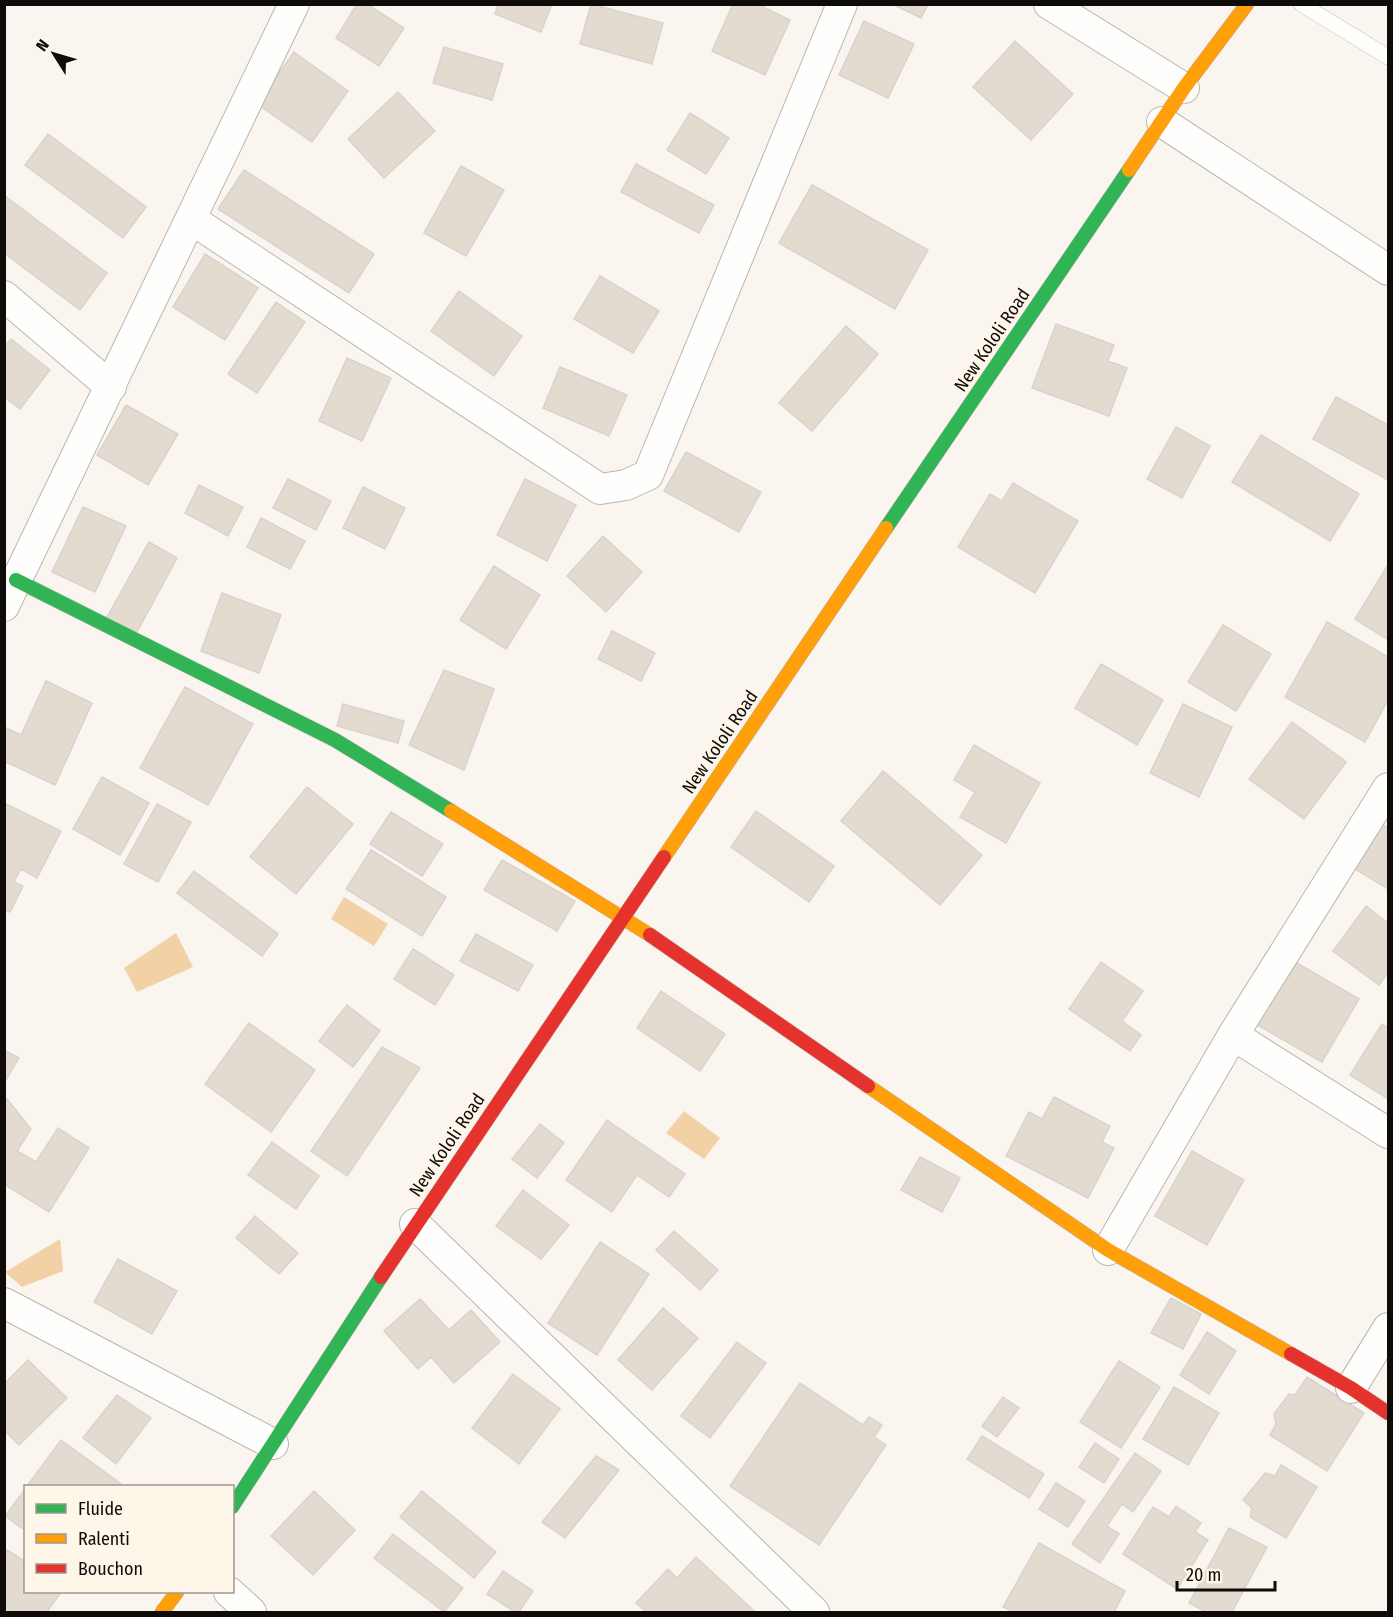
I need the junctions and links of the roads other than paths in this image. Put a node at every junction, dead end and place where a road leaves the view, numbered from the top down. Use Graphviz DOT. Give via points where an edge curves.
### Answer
graph roads {
  1 [pos="294,4"];
  2 [pos="842,4"];
  3 [pos="1049,4"];
  4 [pos="1246,4"];
  5 [pos="1301,4"];
  6 [pos="1389,57"];
  7 [pos="1184,88"];
  8 [pos="1162,122"];
  9 [pos="191,219"];
  10 [pos="1389,270"];
  11 [pos="4,296"];
  12 [pos="111,387"];
  13 [pos="10,593"];
  14 [pos="1389,788"];
  15 [pos="623,917"];
  16 [pos="1233,1035"];
  17 [pos="1389,1133"];
  18 [pos="415,1224"];
  19 [pos="1108,1250"];
  20 [pos="4,1303"];
  21 [pos="1389,1328"];
  22 [pos="1351,1389"];
  23 [pos="1389,1413"];
  24 [pos="273,1444"];
  25 [pos="234,1504"];
  26 [pos="176,1593"];
  27 [pos="230,1593"];
  28 [pos="162,1612"];
  29 [pos="251,1612"];
  30 [pos="814,1612"];
  1 -- 9 [label="street"];
  2 -- 9 [label="street" via="648,475 626,485 600,489"];
  3 -- 7 [label="street"];
  4 -- 7 [label="street, New Kololi Road"];
  5 -- 6 [label="lane"];
  7 -- 8 [label="street, New Kololi Road"];
  8 -- 10 [label="street"];
  8 -- 15 [label="street, New Kololi Road"];
  9 -- 12 [label="street"];
  11 -- 12 [label="street"];
  12 -- 13 [label="street"];
  13 -- 15 [label="street" via="335,740"];
  14 -- 16 [label="street"];
  15 -- 18 [label="street, New Kololi Road"];
  15 -- 19 [label="street"];
  16 -- 17 [label="street"];
  16 -- 19 [label="street"];
  18 -- 24 [label="street, New Kololi Road"];
  18 -- 30 [label="street"];
  19 -- 22 [label="street"];
  20 -- 24 [label="street"];
  21 -- 22 [label="street"];
  22 -- 23 [label="street"];
  24 -- 25 [label="street, New Kololi Road"];
  26 -- 28 [label="street"];
  27 -- 29 [label="street"];
}
